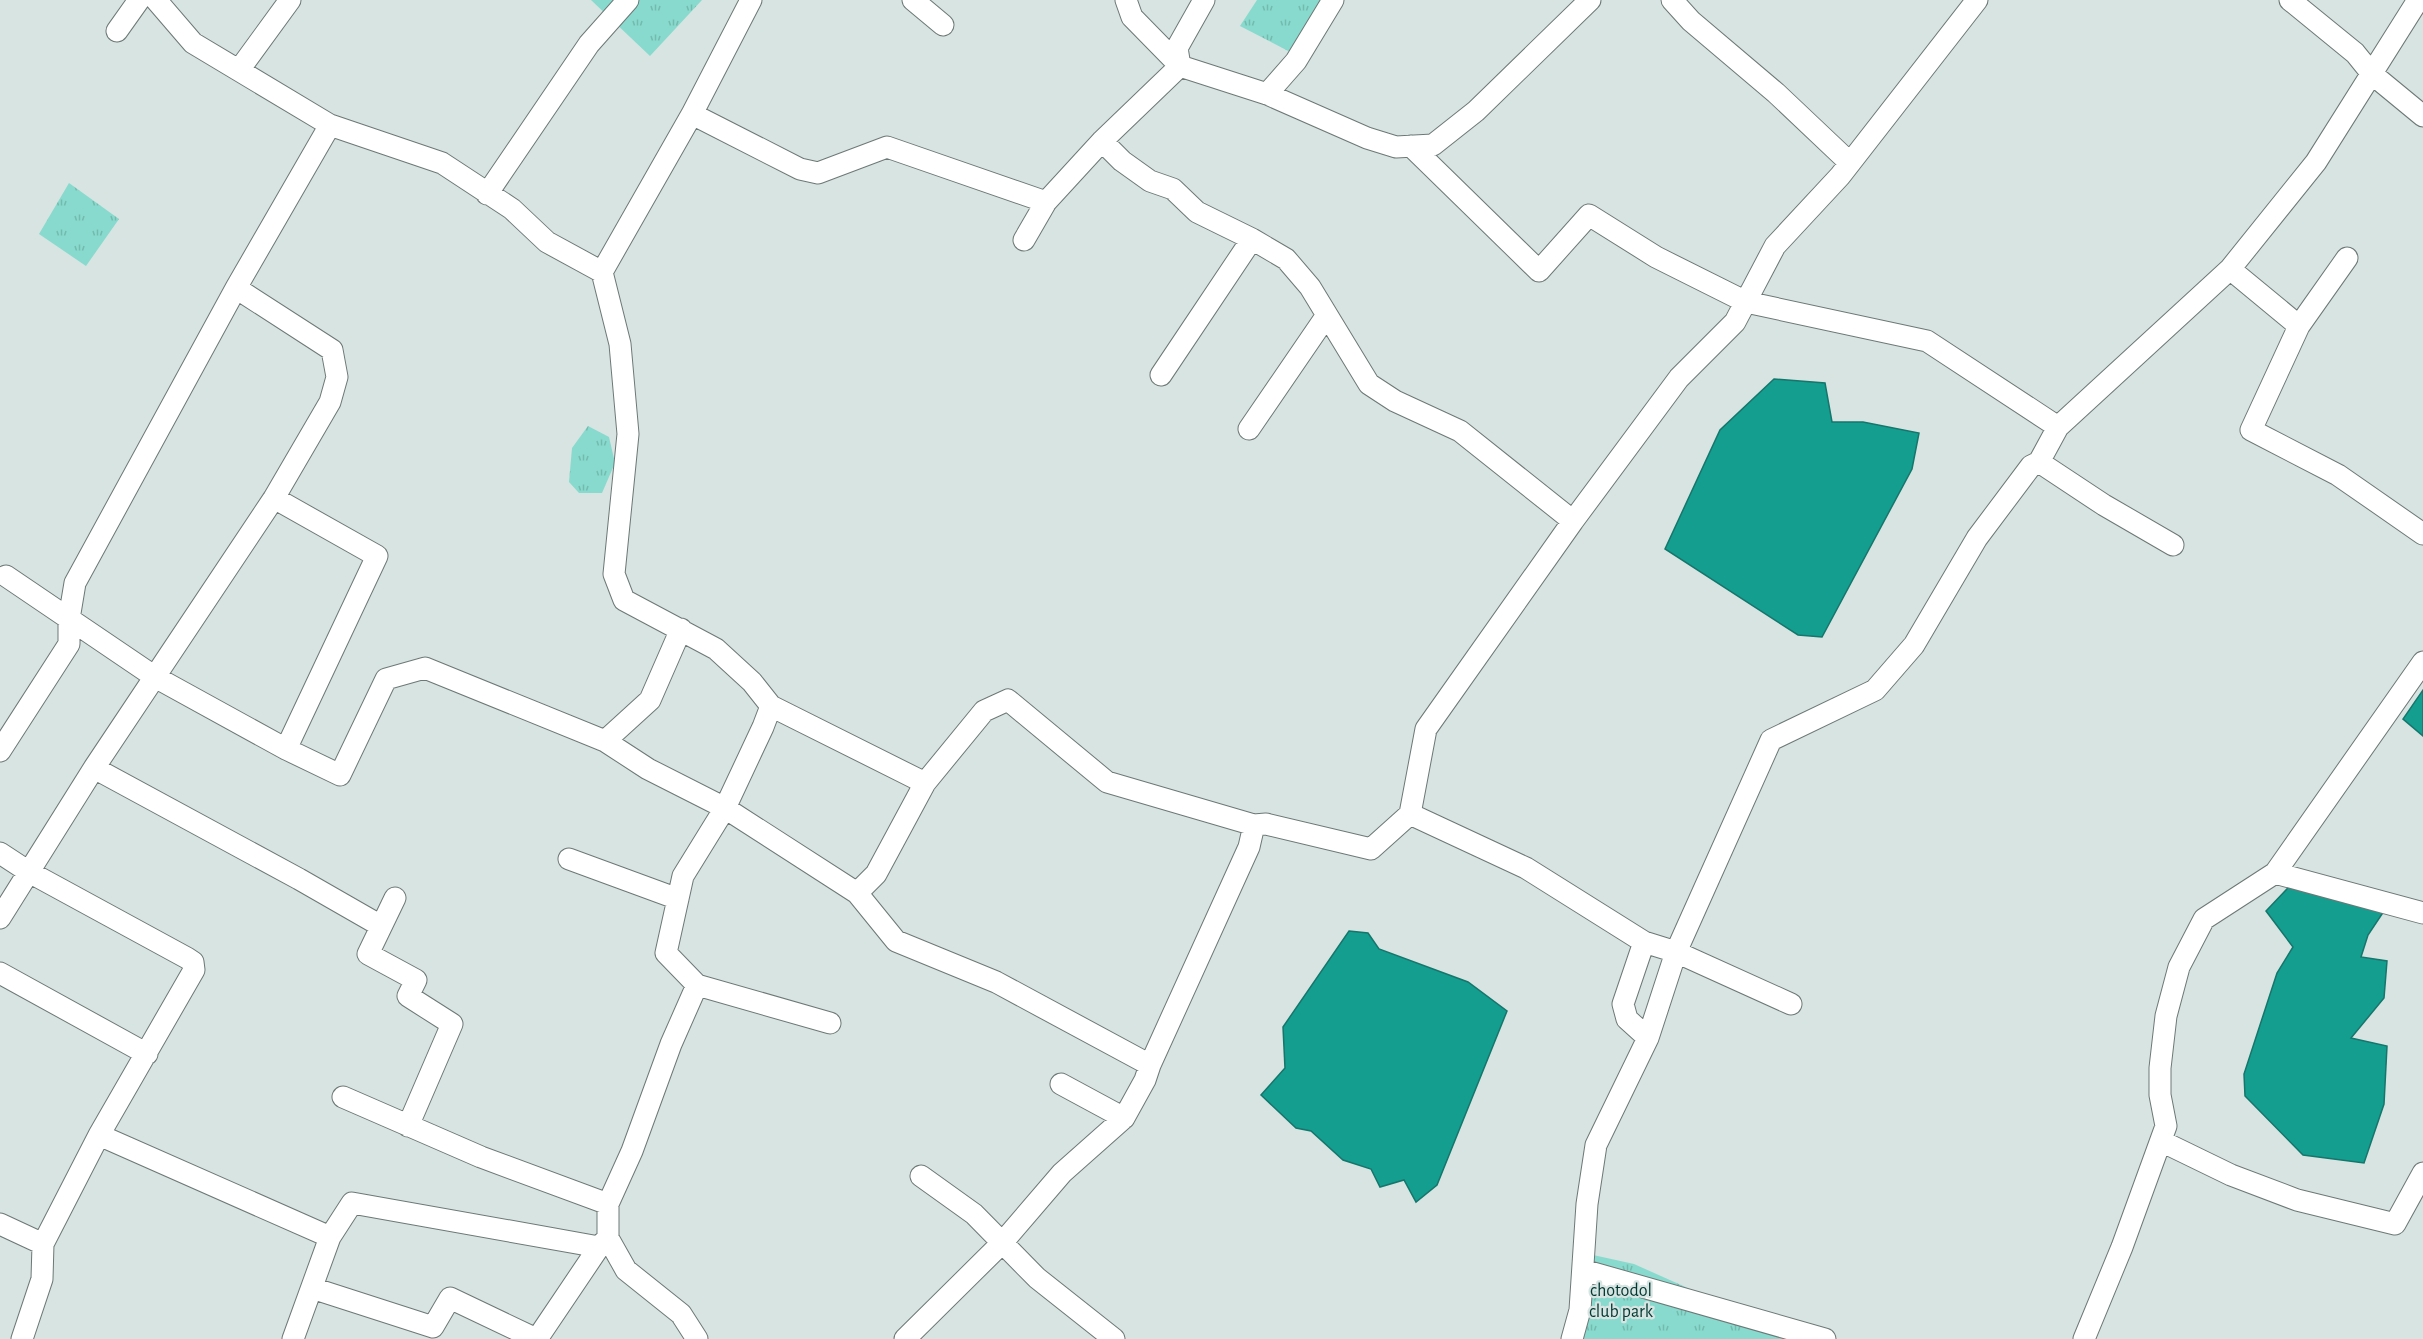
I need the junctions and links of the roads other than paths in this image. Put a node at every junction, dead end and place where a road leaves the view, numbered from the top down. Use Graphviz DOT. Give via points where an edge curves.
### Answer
graph roads {
  1 [pos="140,0"];
  2 [pos="156,0"];
  3 [pos="290,0"];
  4 [pos="628,0"];
  5 [pos="751,0"];
  6 [pos="913,0"];
  7 [pos="1126,0"];
  8 [pos="1204,0"];
  9 [pos="1333,0"];
  10 [pos="1590,0"];
  11 [pos="1672,0"];
  12 [pos="1977,0"];
  13 [pos="2289,0"];
  14 [pos="2418,0"];
  15 [pos="943,25"];
  16 [pos="117,31"];
  17 [pos="1180,66"];
  18 [pos="239,70"];
  19 [pos="2372,74"];
  20 [pos="1267,94"];
  21 [pos="692,114"];
  22 [pos="2423,116"];
  23 [pos="330,125"];
  24 [pos="1102,141"];
  25 [pos="1411,146"];
  26 [pos="1850,163"];
  27 [pos="487,194"];
  28 [pos="1046,202"];
  29 [pos="1252,239"];
  30 [pos="1024,240"];
  31 [pos="2347,258"];
  32 [pos="2230,268"];
  33 [pos="602,272"];
  34 [pos="236,288"];
  35 [pos="1746,302"];
  36 [pos="1327,315"];
  37 [pos="2300,326"];
  38 [pos="1161,375"];
  39 [pos="2058,427"];
  40 [pos="1249,429"];
  41 [pos="2039,462"];
  42 [pos="274,498"];
  43 [pos="1573,521"];
  44 [pos="2423,534"];
  45 [pos="2173,545"];
  46 [pos="6,576"];
  47 [pos="69,619"];
  48 [pos="681,629"];
  49 [pos="2423,662"];
  50 [pos="155,677"];
  51 [pos="771,706"];
  52 [pos="605,741"];
  53 [pos="286,748"];
  54 [pos="0,751"];
  55 [pos="94,768"];
  56 [pos="925,783"];
  57 [pos="725,808"];
  58 [pos="1410,814"];
  59 [pos="1254,825"];
  60 [pos="0,853"];
  61 [pos="569,859"];
  62 [pos="29,872"];
  63 [pos="2275,873"];
  64 [pos="857,893"];
  65 [pos="395,898"];
  66 [pos="678,899"];
  67 [pos="2423,913"];
  68 [pos="0,918"];
  69 [pos="381,926"];
  70 [pos="1644,942"];
  71 [pos="1676,952"];
  72 [pos="0,973"];
  73 [pos="697,985"];
  74 [pos="1791,1004"];
  75 [pos="830,1023"];
  76 [pos="1648,1038"];
  77 [pos="147,1054"];
  78 [pos="1150,1065"];
  79 [pos="1061,1084"];
  80 [pos="343,1097"];
  81 [pos="1124,1118"];
  82 [pos="408,1126"];
  83 [pos="99,1135"];
  84 [pos="2161,1140"];
  85 [pos="2423,1173"];
  86 [pos="921,1176"];
  87 [pos="608,1204"];
  88 [pos="0,1224"];
  89 [pos="330,1237"];
  90 [pos="603,1242"];
  91 [pos="1002,1243"];
  92 [pos="43,1245"];
  93 [pos="1583,1269"];
  94 [pos="312,1288"];
  95 [pos="22,1339"];
  96 [pos="293,1339"];
  97 [pos="536,1339"];
  98 [pos="697,1339"];
  99 [pos="905,1339"];
  100 [pos="1114,1339"];
  101 [pos="1572,1339"];
  102 [pos="1825,1339"];
  103 [pos="2084,1339"];
  1 -- 16 [label="street"];
  2 -- 18 [label="street" via="193,43"];
  3 -- 18 [label="street"];
  4 -- 27 [label="street" via="589,44"];
  5 -- 21 [label="street"];
  6 -- 15 [label="street"];
  7 -- 17 [label="street" via="1132,17"];
  8 -- 17 [label="street" via="1177,48"];
  9 -- 20 [label="street" via="1296,61"];
  10 -- 25 [label="street" via="1476,111 1433,145"];
  11 -- 26 [label="street"];
  12 -- 26 [label="street"];
  13 -- 19 [label="street" via="2355,53"];
  14 -- 19 [label="street"];
  17 -- 20 [label="street"];
  17 -- 24 [label="street"];
  18 -- 23 [label="street"];
  19 -- 22 [label="street"];
  19 -- 32 [label="street" via="2316,162"];
  20 -- 25 [label="street" via="1367,138 1396,147"];
  21 -- 28 [label="street" via="800,169 818,173 887,147"];
  21 -- 33 [label="street"];
  23 -- 27 [label="street" via="442,163"];
  23 -- 34 [label="street"];
  24 -- 28 [label="street"];
  24 -- 29 [label="street" via="1150,181 1173,189 1197,212"];
  25 -- 35 [label="street" via="1539,271 1589,215 1656,257"];
  26 -- 35 [label="street" via="1774,246"];
  27 -- 33 [label="street" via="512,208 548,242"];
  28 -- 30 [label="street"];
  29 -- 36 [label="street" via="1286,259"];
  29 -- 38 [label="street"];
  31 -- 37 [label="street"];
  32 -- 37 [label="street"];
  32 -- 39 [label="street"];
  33 -- 48 [label="street" via="621,344 628,434 614,574 624,600"];
  34 -- 42 [label="street" via="333,350 337,376 330,402"];
  34 -- 47 [label="street" via="75,582"];
  35 -- 39 [label="street" via="1927,341"];
  35 -- 43 [label="street" via="1735,322 1679,378"];
  36 -- 40 [label="street"];
  36 -- 43 [label="street" via="1369,384 1395,401 1460,431"];
  37 -- 44 [label="street" via="2251,429 2338,475"];
  39 -- 41 [label="street"];
  41 -- 45 [label="street"];
  41 -- 71 [label="street" via="2031,466 1977,538 1914,645 1875,690 1771,740"];
  42 -- 50 [label="street"];
  42 -- 53 [label="street" via="377,556"];
  43 -- 58 [label="street" via="1426,729"];
  46 -- 47 [label="street"];
  47 -- 50 [label="street"];
  47 -- 54 [label="street" via="69,644"];
  48 -- 51 [label="street" via="716,649"];
  48 -- 52 [label="street" via="650,700"];
  49 -- 63 [label="street"];
  50 -- 53 [label="street"];
  50 -- 55 [label="street"];
  51 -- 56 [label="street"];
  51 -- 57 [label="street"];
  52 -- 53 [label="street" via="425,668 386,680 340,775"];
  52 -- 57 [label="street" via="648,769"];
  55 -- 62 [label="street"];
  55 -- 69 [label="street"];
  56 -- 59 [label="street" via="984,711 1008,699 1107,782"];
  56 -- 64 [label="street" via="876,874"];
  57 -- 64 [label="street"];
  57 -- 66 [label="street" via="683,876"];
  58 -- 59 [label="street" via="1371,849 1266,824"];
  58 -- 70 [label="street" via="1526,868"];
  59 -- 78 [label="street" via="1249,847"];
  60 -- 62 [label="street"];
  61 -- 66 [label="street"];
  62 -- 68 [label="street"];
  62 -- 77 [label="street" via="193,963 194,970"];
  63 -- 67 [label="street"];
  63 -- 84 [label="street" via="2204,919 2179,967 2166,1016 2160,1068 2166,1126"];
  64 -- 78 [label="street" via="896,941 996,982"];
  65 -- 69 [label="street"];
  66 -- 73 [label="street" via="666,952"];
  69 -- 82 [label="street" via="368,954 416,980 408,996 452,1024"];
  70 -- 71 [label="street"];
  70 -- 76 [label="street" via="1623,1004 1627,1019"];
  71 -- 74 [label="street"];
  71 -- 76 [label="street"];
  72 -- 77 [label="street"];
  73 -- 75 [label="street"];
  73 -- 87 [label="street"];
  76 -- 93 [label="street" via="1596,1145"];
  77 -- 83 [label="street"];
  78 -- 81 [label="street"];
  79 -- 81 [label="street"];
  80 -- 82 [label="street"];
  81 -- 91 [label="street" via="1062,1173"];
  82 -- 87 [label="street"];
  83 -- 89 [label="street"];
  83 -- 92 [label="street"];
  84 -- 85 [label="street" via="2231,1175 2297,1200 2395,1224"];
  84 -- 103 [label="street"];
  86 -- 91 [label="street" via="974,1214"];
  87 -- 90 [label="street"];
  88 -- 92 [label="street"];
  89 -- 90 [label="street" via="352,1203"];
  89 -- 94 [label="street"];
  90 -- 97 [label="street"];
  90 -- 98 [label="street" via="626,1270 681,1314"];
  91 -- 99 [label="street"];
  91 -- 100 [label="street" via="1038,1278"];
  92 -- 95 [label="street" via="42,1279"];
  93 -- 101 [label="street" via="1580,1310"];
  93 -- 102 [label="street"];
  94 -- 96 [label="street"];
  94 -- 97 [label="street" via="433,1327 450,1298"];
}
